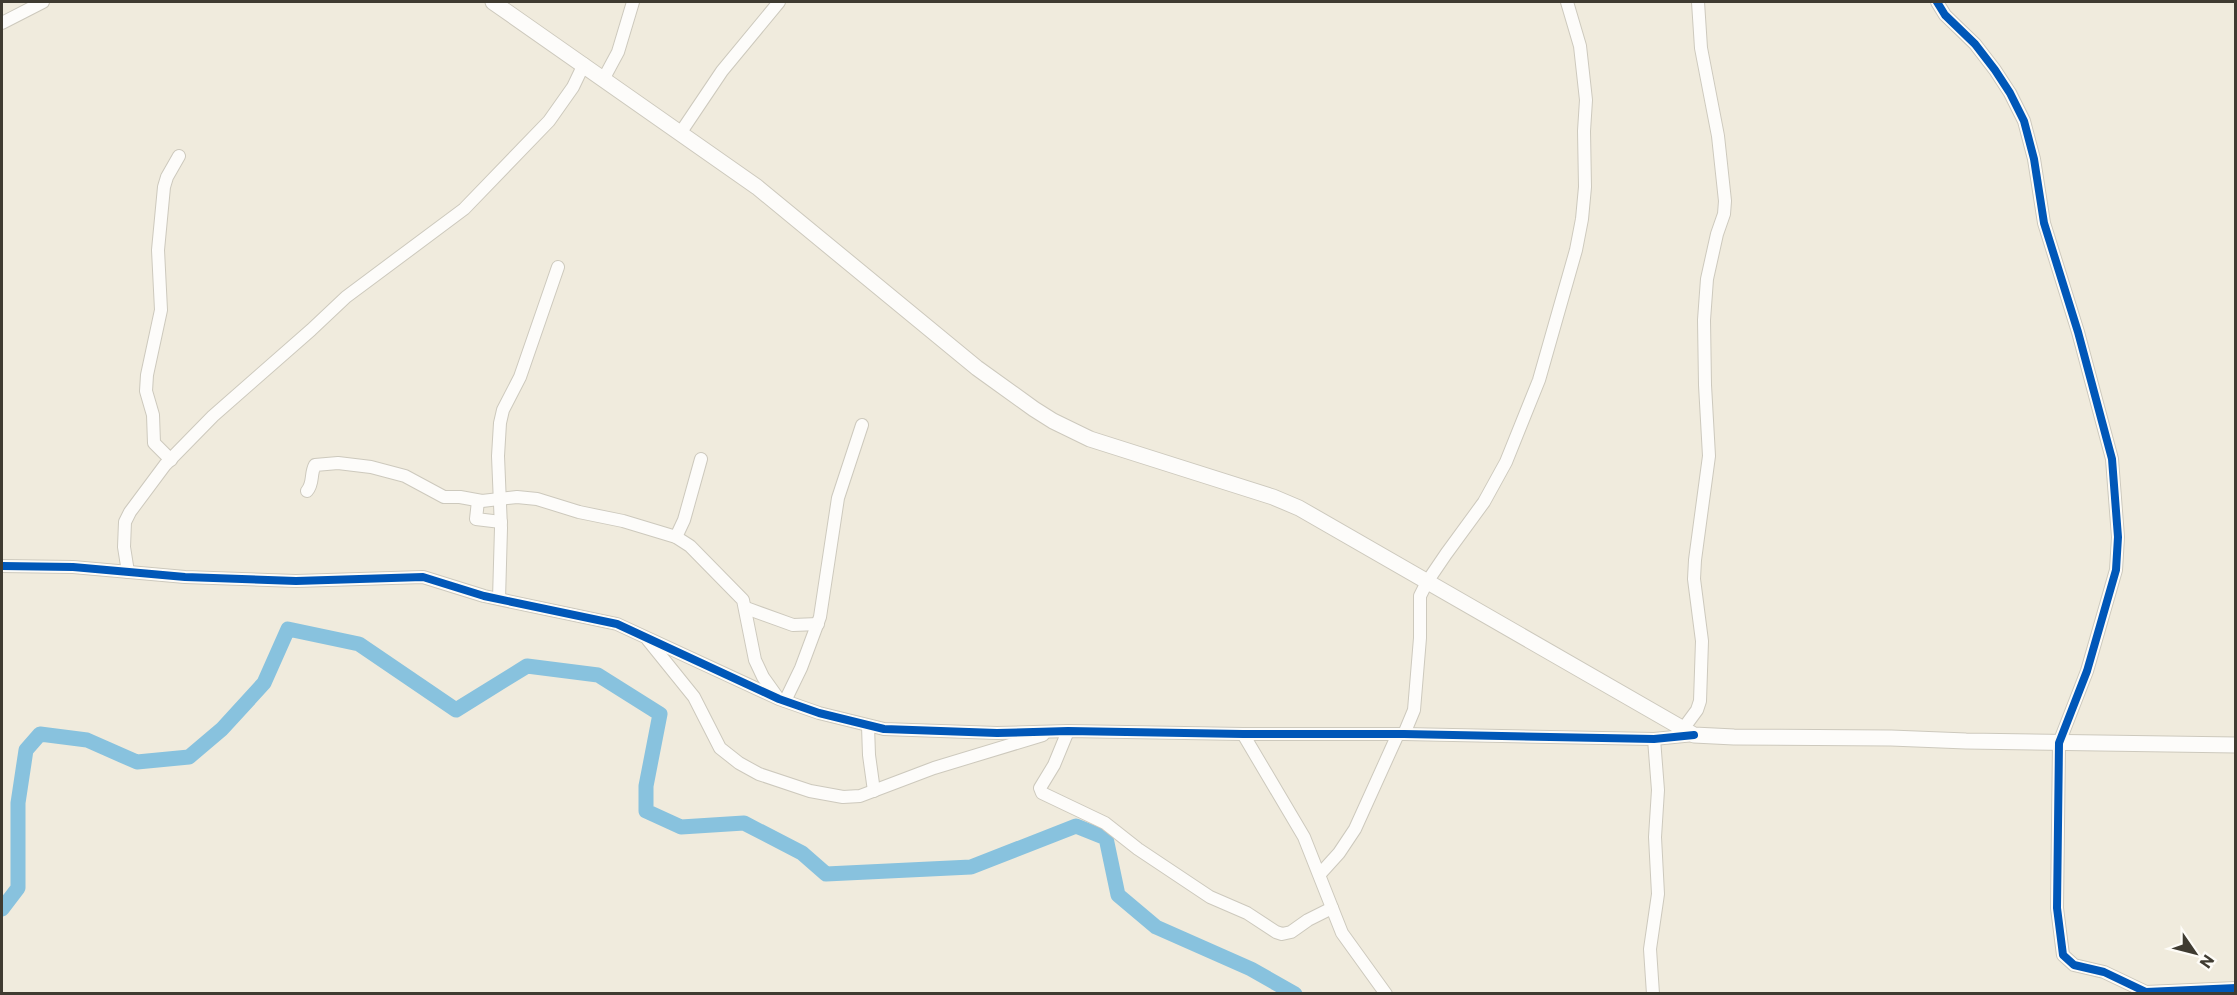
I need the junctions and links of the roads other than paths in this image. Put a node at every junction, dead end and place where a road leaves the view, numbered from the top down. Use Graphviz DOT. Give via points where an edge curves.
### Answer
graph roads {
  1 [pos="43,2"];
  2 [pos="493,2"];
  3 [pos="633,2"];
  4 [pos="779,2"];
  5 [pos="1567,2"];
  6 [pos="1698,2"];
  7 [pos="1937,2"];
  8 [pos="2,23"];
  9 [pos="584,64"];
  10 [pos="604,78"];
  11 [pos="681,132"];
  12 [pos="179,156"];
  13 [pos="558,267"];
  14 [pos="862,425"];
  15 [pos="701,459"];
  16 [pos="171,460"];
  17 [pos="307,491"];
  18 [pos="500,500"];
  19 [pos="478,501"];
  20 [pos="501,522"];
  21 [pos="676,537"];
  22 [pos="2,567"];
  23 [pos="128,572"];
  24 [pos="1427,582"];
  25 [pos="499,599"];
  26 [pos="746,608"];
  27 [pos="818,624"];
  28 [pos="644,635"];
  29 [pos="782,700"];
  30 [pos="868,726"];
  31 [pos="1068,731"];
  32 [pos="1048,732"];
  33 [pos="1689,732"];
  34 [pos="1243,734"];
  35 [pos="1401,734"];
  36 [pos="1653,739"];
  37 [pos="2059,743"];
  38 [pos="2235,745"];
  39 [pos="874,791"];
  40 [pos="1320,874"];
  41 [pos="1332,908"];
  42 [pos="2235,988"];
  43 [pos="1386,993"];
  44 [pos="1653,993"];
  1 -- 8 [label="street"];
  2 -- 9 [label="main road"];
  3 -- 10 [label="street" via="618,52"];
  4 -- 11 [label="street" via="722,71"];
  5 -- 24 [label="street" via="1580,46 1586,92 1585,187 1576,250 1539,380 1506,462 1484,502"];
  6 -- 33 [label="street" via="1701,48 1718,136 1725,208 1707,279 1704,320 1709,456 1694,579 1702,650 1700,701"];
  7 -- 37 [label="street" via="1995,69 2024,121 2044,223 2112,459 2118,537 2116,570 2087,671"];
  9 -- 10 [label="main road"];
  9 -- 16 [label="street" via="549,120 464,210 346,297 213,416"];
  10 -- 11 [label="main road"];
  11 -- 24 [label="main road" via="758,187 977,368 1053,421 1090,439 1273,497 1314,516"];
  12 -- 16 [label="street" via="164,187 158,250 161,302 146,383 154,443"];
  13 -- 18 [label="street" via="520,377 503,410 498,456"];
  14 -- 27 [label="street" via="838,498"];
  15 -- 21 [label="street"];
  16 -- 23 [label="street" via="125,522"];
  17 -- 19 [label="street" via="315,465 338,463 371,466 421,484 440,496"];
  18 -- 19 [label="street"];
  18 -- 20 [label="street"];
  18 -- 21 [label="street" via="544,500"];
  19 -- 20 [label="street" via="476,519"];
  20 -- 25 [label="street"];
  21 -- 26 [label="street" via="737,593"];
  22 -- 23 [label="street"];
  23 -- 25 [label="street" via="329,582 413,576"];
  24 -- 33 [label="main road"];
  24 -- 35 [label="street" via="1419,600 1414,710"];
  25 -- 28 [label="street" via="600,619"];
  26 -- 27 [label="street" via="793,626"];
  26 -- 29 [label="street" via="758,667"];
  27 -- 29 [label="street" via="801,668"];
  28 -- 29 [label="street"];
  28 -- 39 [label="street" via="694,697 720,748 739,763 784,783 825,795 850,797"];
  29 -- 30 [label="street"];
  30 -- 32 [label="street" via="918,732"];
  30 -- 39 [label="street"];
  31 -- 32 [label="street"];
  31 -- 34 [label="street"];
  31 -- 41 [label="street" via="1040,788 1042,793 1105,823 1210,897 1244,911 1276,932 1291,932"];
  32 -- 39 [label="street"];
  33 -- 36 [label="street"];
  33 -- 37 [label="main road"];
  34 -- 35 [label="street"];
  34 -- 40 [label="street" via="1297,823"];
  35 -- 36 [label="street"];
  35 -- 40 [label="street" via="1355,829"];
  36 -- 44 [label="street" via="1658,790 1658,894 1650,949"];
  37 -- 38 [label="main road"];
  37 -- 42 [label="street" via="2056,908 2063,955 2074,965 2104,972 2146,992"];
  40 -- 41 [label="street"];
  41 -- 43 [label="street" via="1342,933"];
}
